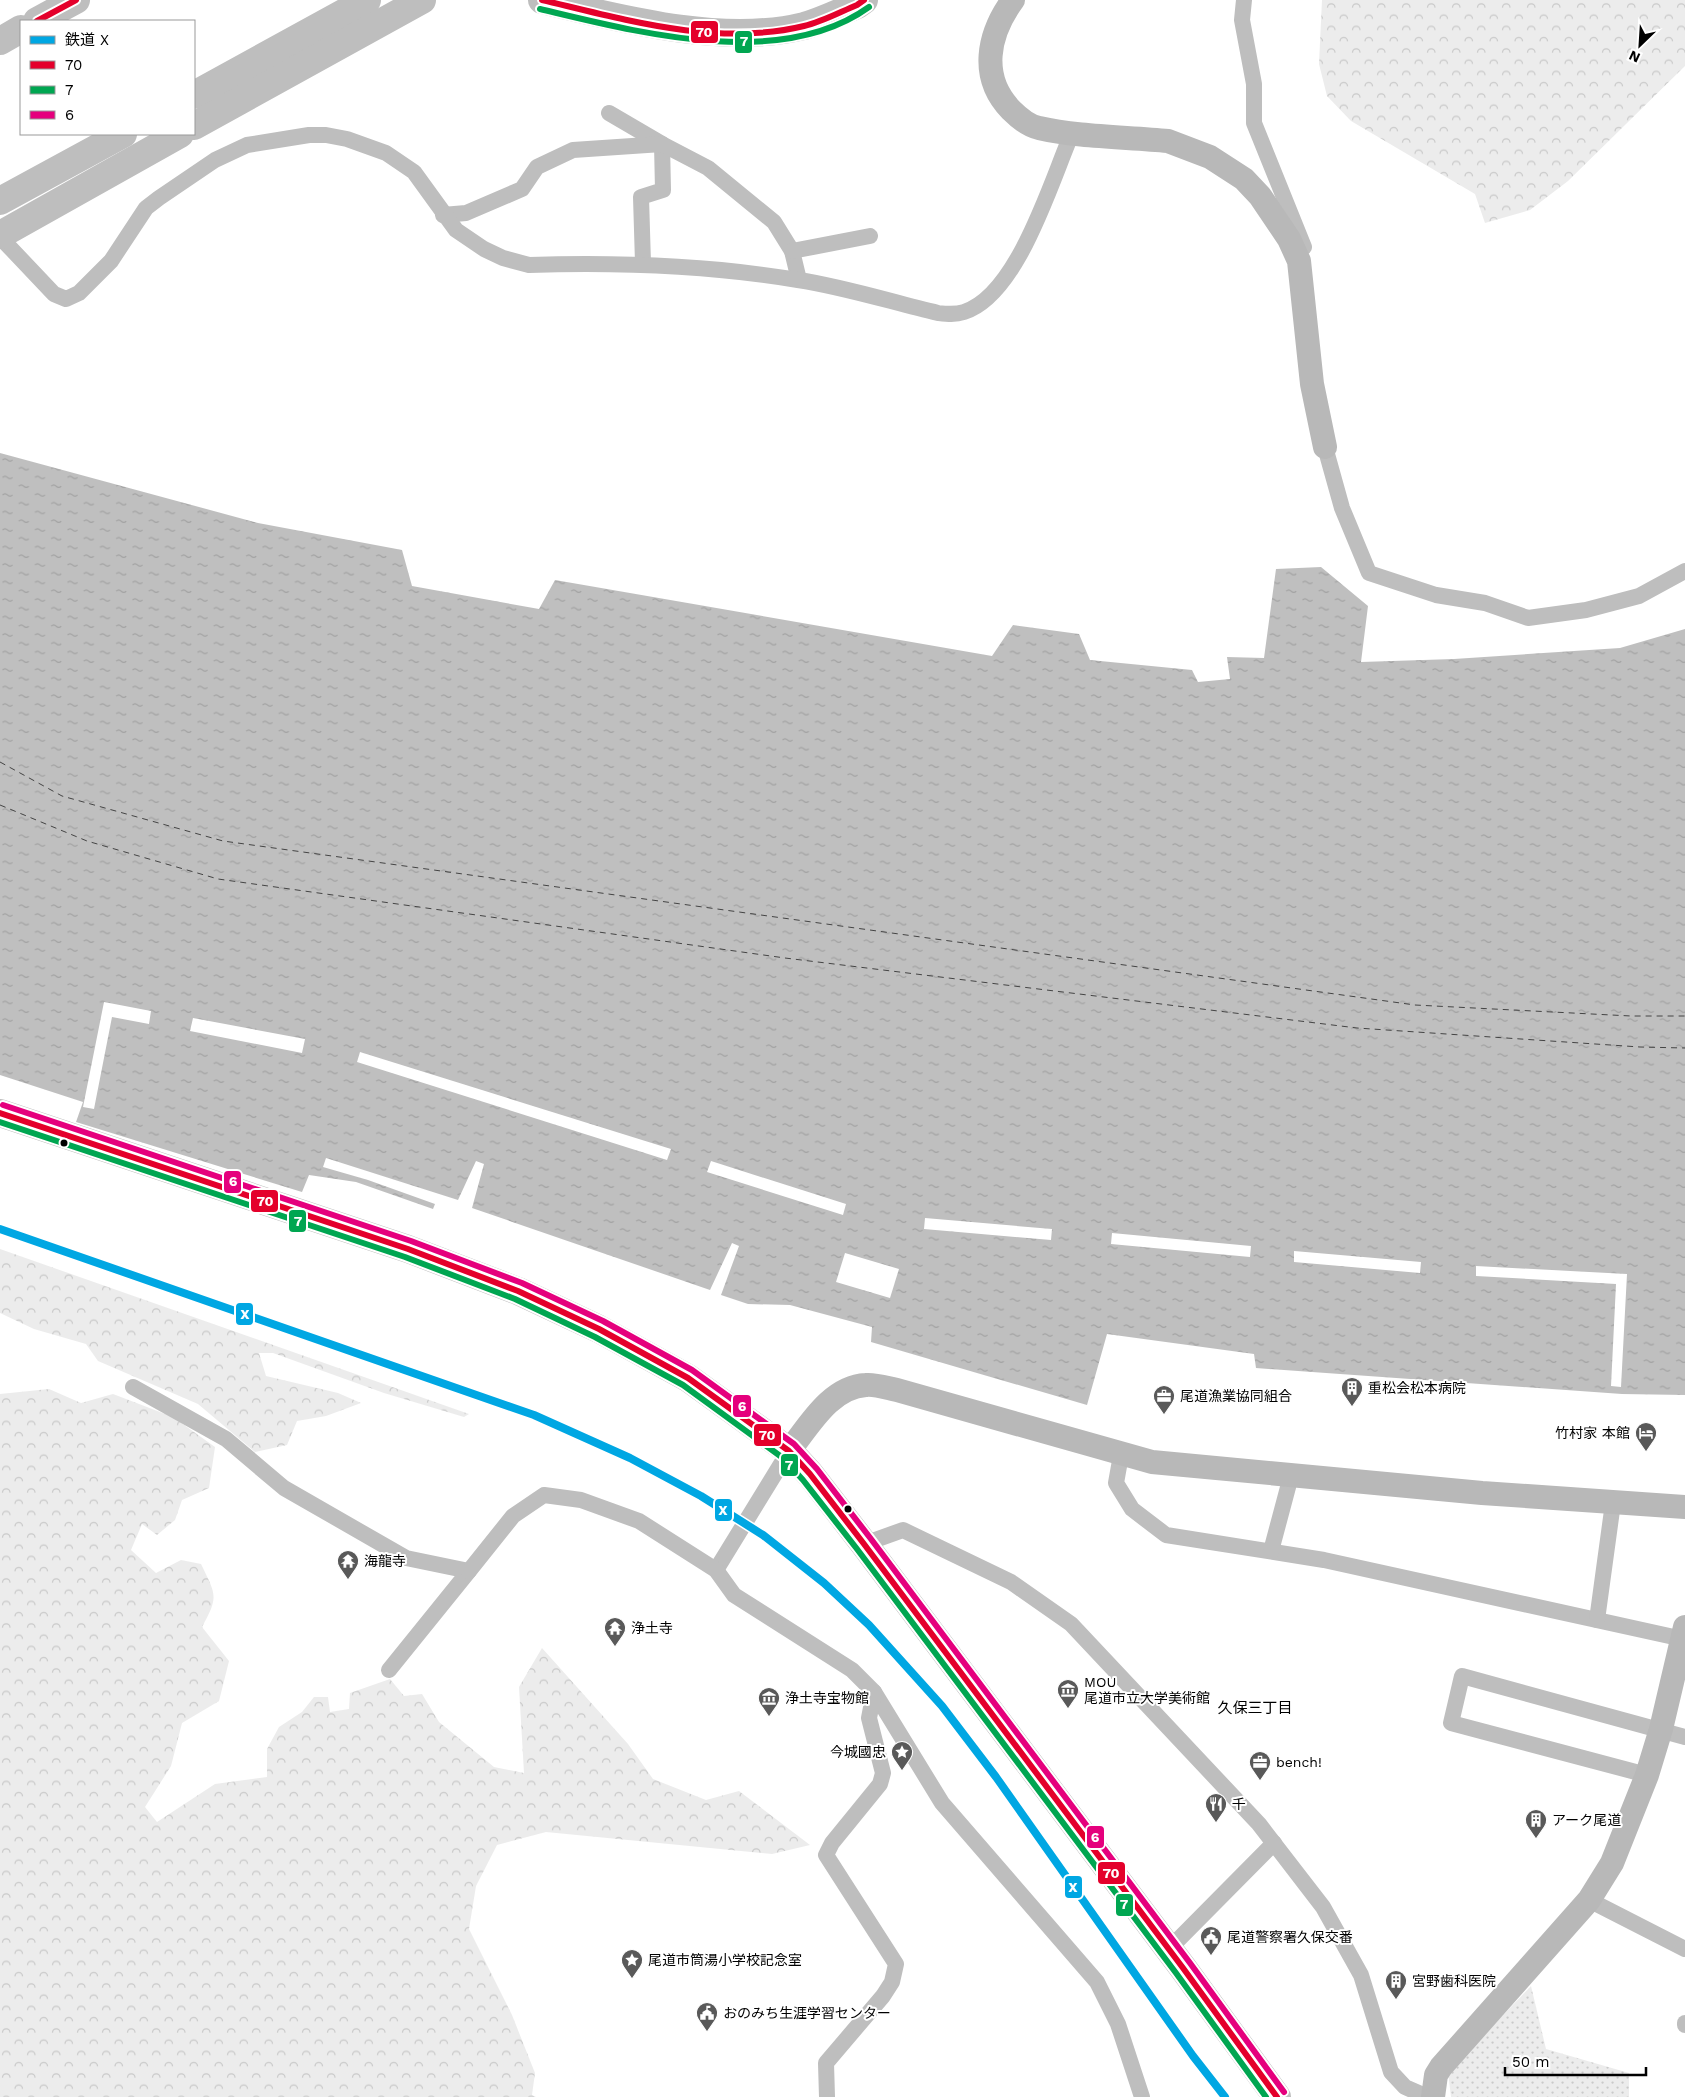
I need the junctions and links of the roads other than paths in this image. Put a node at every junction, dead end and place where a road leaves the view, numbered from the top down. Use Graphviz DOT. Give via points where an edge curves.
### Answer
graph roads {
  1 [pos="76,0"];
  2 [pos="367,0"];
  3 [pos="422,0"];
  4 [pos="542,0"];
  5 [pos="864,0"];
  6 [pos="1013,0"];
  7 [pos="1244,0"];
  8 [pos="38,20"];
  9 [pos="20,30"];
  10 [pos="0,41"];
  11 [pos="195,94"];
  12 [pos="609,113"];
  13 [pos="195,125"];
  14 [pos="1072,133"];
  15 [pos="121,135"];
  16 [pos="178,135"];
  17 [pos="662,144"];
  18 [pos="0,201"];
  19 [pos="444,215"];
  20 [pos="0,236"];
  21 [pos="870,236"];
  22 [pos="792,251"];
  23 [pos="1299,261"];
  24 [pos="643,263"];
  25 [pos="799,280"];
  26 [pos="1325,446"];
  27 [pos="1685,571"];
  28 [pos="0,1113"];
  29 [pos="133,1388"];
  30 [pos="789,1451"];
  31 [pos="1121,1455"];
  32 [pos="1292,1476"];
  33 [pos="1613,1502"];
  34 [pos="1685,1507"];
  35 [pos="864,1544"];
  36 [pos="1271,1551"];
  37 [pos="716,1570"];
  38 [pos="469,1571"];
  39 [pos="1597,1620"];
  40 [pos="1684,1633"];
  41 [pos="389,1670"];
  42 [pos="874,1692"];
  43 [pos="1661,1729"];
  44 [pos="1685,1737"];
  45 [pos="1647,1775"];
  46 [pos="1274,1843"];
  47 [pos="1589,1900"];
  48 [pos="1169,1949"];
  49 [pos="1685,1949"];
  50 [pos="827,2097"];
  51 [pos="1142,2097"];
  52 [pos="1277,2097"];
  53 [pos="1428,2097"];
  54 [pos="1433,2097"];
  1 -- 8 [label="highway"];
  2 -- 11 [label="highway"];
  3 -- 13 [label="highway"];
  4 -- 5 [label="highway" via="686,30 775,31 806,26"];
  6 -- 14 [label="street" via="991,42 989,62 1001,100 1019,118 1038,128"];
  7 -- 23 [label="street" via="1242,20 1254,84 1254,123 1304,249"];
  9 -- 10 [label="highway"];
  12 -- 17 [label="street"];
  14 -- 23 [label="street" via="1168,141 1210,158 1244,179 1260,196"];
  14 -- 25 [label="street" via="1020,255 997,288 973,308 955,314 938,312"];
  15 -- 18 [label="highway"];
  16 -- 20 [label="highway"];
  17 -- 19 [label="street" via="572,150 537,167 522,189 466,213"];
  17 -- 22 [label="street" via="708,168 774,222"];
  17 -- 24 [label="street" via="663,190 641,197"];
  19 -- 20 [label="street" via="414,172 386,152 347,139 309,135 247,145 215,160 146,208 111,262 79,293 66,299 54,294"];
  19 -- 24 [label="street" via="469,240 503,258 529,265"];
  21 -- 22 [label="street"];
  22 -- 25 [label="street"];
  23 -- 26 [label="street" via="1312,384"];
  24 -- 25 [label="street"];
  26 -- 27 [label="street" via="1342,508 1370,573 1436,595 1485,603 1528,618 1586,610 1639,596"];
  28 -- 30 [label="highway" via="408,1249 518,1291 599,1329 688,1378"];
  29 -- 38 [label="street" via="226,1439 284,1488 406,1558"];
  30 -- 31 [label="street" via="825,1405 842,1391 866,1385 896,1390"];
  30 -- 35 [label="highway"];
  30 -- 37 [label="street"];
  31 -- 32 [label="street" via="1152,1462"];
  31 -- 36 [label="street" via="1116,1483 1132,1509 1166,1535"];
  32 -- 33 [label="street"];
  32 -- 36 [label="street"];
  33 -- 34 [label="street"];
  33 -- 39 [label="street"];
  35 -- 46 [label="street" via="903,1530 1011,1582 1071,1624"];
  35 -- 48 [label="highway"];
  36 -- 39 [label="street"];
  37 -- 38 [label="street" via="639,1521 581,1500 544,1496 513,1516"];
  37 -- 42 [label="street" via="734,1595 852,1670"];
  38 -- 41 [label="street"];
  39 -- 40 [label="street"];
  40 -- 43 [label="street"];
  42 -- 50 [label="street" via="869,1718 883,1773 880,1784 826,1855 896,1964 892,1982 883,1996 826,2063"];
  42 -- 51 [label="street" via="942,1803 1097,1982 1118,2024"];
  43 -- 44 [label="street"];
  43 -- 45 [label="street"];
  43 -- 45 [label="street" via="1462,1676 1451,1723"];
  45 -- 47 [label="street" via="1612,1863"];
  46 -- 48 [label="street"];
  46 -- 53 [label="street" via="1323,1907 1361,1976 1391,2072 1404,2087"];
  47 -- 49 [label="street"];
  47 -- 54 [label="street" via="1440,2067"];
  48 -- 52 [label="highway"];
}
